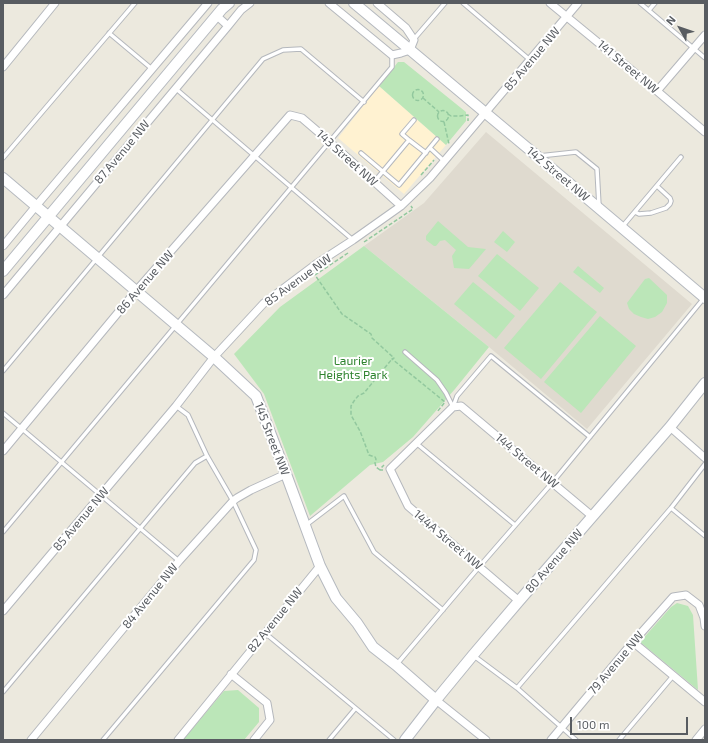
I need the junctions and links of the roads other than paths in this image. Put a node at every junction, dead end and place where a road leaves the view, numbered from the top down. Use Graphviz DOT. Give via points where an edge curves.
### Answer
graph roads {
  1 [pos="55,3"];
  2 [pos="135,3"];
  3 [pos="208,3"];
  4 [pos="226,3"];
  5 [pos="229,3"];
  6 [pos="250,3"];
  7 [pos="329,3"];
  8 [pos="354,3"];
  9 [pos="377,3"];
  10 [pos="445,3"];
  11 [pos="463,3"];
  12 [pos="550,3"];
  13 [pos="578,3"];
  14 [pos="640,3"];
  15 [pos="655,3"];
  16 [pos="649,10"];
  17 [pos="217,16"];
  18 [pos="567,17"];
  19 [pos="228,26"];
  20 [pos="109,33"];
  21 [pos="705,35"];
  22 [pos="414,40"];
  23 [pos="694,48"];
  24 [pos="410,50"];
  25 [pos="392,54"];
  26 [pos="705,58"];
  27 [pos="530,60"];
  28 [pos="3,66"];
  29 [pos="153,69"];
  30 [pos="175,88"];
  31 [pos="657,91"];
  32 [pos="364,102"];
  33 [pos="486,114"];
  34 [pos="290,115"];
  35 [pos="213,120"];
  36 [pos="414,120"];
  37 [pos="705,132"];
  38 [pos="437,139"];
  39 [pos="409,140"];
  40 [pos="330,142"];
  41 [pos="430,148"];
  42 [pos="361,153"];
  43 [pos="426,154"];
  44 [pos="255,156"];
  45 [pos="537,156"];
  46 [pos="681,157"];
  47 [pos="3,158"];
  48 [pos="444,161"];
  49 [pos="383,171"];
  50 [pos="3,178"];
  51 [pos="374,182"];
  52 [pos="657,186"];
  53 [pos="292,188"];
  54 [pos="36,206"];
  55 [pos="401,206"];
  56 [pos="600,209"];
  57 [pos="635,212"];
  58 [pos="48,217"];
  59 [pos="60,227"];
  60 [pos="622,228"];
  61 [pos="353,240"];
  62 [pos="3,246"];
  63 [pos="98,258"];
  64 [pos="3,271"];
  65 [pos="136,291"];
  66 [pos="3,295"];
  67 [pos="705,298"];
  68 [pos="176,325"];
  69 [pos="405,352"];
  70 [pos="214,357"];
  71 [pos="3,370"];
  72 [pos="705,383"];
  73 [pos="176,406"];
  74 [pos="453,407"];
  75 [pos="3,413"];
  76 [pos="670,427"];
  77 [pos="22,429"];
  78 [pos="590,437"];
  79 [pos="416,443"];
  80 [pos="3,452"];
  81 [pos="207,456"];
  82 [pos="705,458"];
  83 [pos="62,462"];
  84 [pos="705,464"];
  85 [pos="286,474"];
  86 [pos="552,483"];
  87 [pos="101,495"];
  88 [pos="233,501"];
  89 [pos="671,508"];
  90 [pos="592,516"];
  91 [pos="305,526"];
  92 [pos="516,526"];
  93 [pos="140,528"];
  94 [pos="3,532"];
  95 [pos="705,536"];
  96 [pos="179,561"];
  97 [pos="320,566"];
  98 [pos="479,567"];
  99 [pos="519,601"];
  100 [pos="443,610"];
  101 [pos="3,611"];
  102 [pos="705,626"];
  103 [pos="265,633"];
  104 [pos="633,642"];
  105 [pos="474,655"];
  106 [pos="396,665"];
  107 [pos="231,674"];
  108 [pos="673,676"];
  109 [pos="517,688"];
  110 [pos="3,692"];
  111 [pos="436,700"];
  112 [pos="705,702"];
  113 [pos="355,709"];
  114 [pos="561,728"];
  115 [pos="705,729"];
  116 [pos="31,740"];
  117 [pos="103,740"];
  118 [pos="178,740"];
  119 [pos="254,740"];
  120 [pos="329,740"];
  121 [pos="394,740"];
  122 [pos="405,740"];
  123 [pos="486,740"];
  124 [pos="551,740"];
  125 [pos="576,740"];
  126 [pos="619,740"];
  127 [pos="696,740"];
  1 -- 28 [label="street"];
  2 -- 20 [label="lane"];
  3 -- 29 [label="street"];
  4 -- 17 [label="street, 87 Avenue NW"];
  5 -- 17 [label="street, 87 Avenue NW"];
  6 -- 19 [label="street, 87 Avenue NW"];
  7 -- 25 [label="street"];
  8 -- 24 [label="street, 142 Street NW"];
  9 -- 22 [label="street" via="406,28"];
  10 -- 22 [label="lane"];
  11 -- 27 [label="lane"];
  12 -- 18 [label="street, 141 Street NW"];
  13 -- 18 [label="street, 85 Avenue NW"];
  14 -- 16 [label="lane"];
  15 -- 16 [label="lane"];
  16 -- 23 [label="lane"];
  17 -- 19 [label="street"];
  17 -- 58 [label="street, 87 Avenue NW"];
  18 -- 27 [label="street, 85 Avenue NW"];
  18 -- 31 [label="street, 141 Street NW"];
  19 -- 30 [label="street, 87 Avenue NW"];
  20 -- 29 [label="lane"];
  20 -- 47 [label="lane"];
  21 -- 23 [label="street"];
  22 -- 24 [label="street"];
  23 -- 26 [label="lane"];
  23 -- 31 [label="street"];
  24 -- 25 [label="street"];
  24 -- 33 [label="street, 142 Street NW"];
  25 -- 32 [label="lane" via="392,67"];
  27 -- 33 [label="street, 85 Avenue NW"];
  29 -- 54 [label="street"];
  30 -- 35 [label="lane"];
  30 -- 59 [label="street, 87 Avenue NW"];
  31 -- 37 [label="street, 141 Street NW"];
  32 -- 35 [label="lane" via="301,49 283,50 264,59"];
  32 -- 40 [label="lane"];
  33 -- 45 [label="street, 142 Street NW"];
  33 -- 48 [label="street, 85 Avenue NW"];
  34 -- 40 [label="street, 143 Street NW" via="302,118"];
  34 -- 44 [label="street, 86 Avenue NW"];
  35 -- 44 [label="lane"];
  35 -- 63 [label="lane"];
  36 -- 39 [label="lane" via="402,134"];
  38 -- 41 [label="lane"];
  39 -- 43 [label="lane"];
  39 -- 49 [label="lane"];
  40 -- 51 [label="street, 143 Street NW"];
  40 -- 53 [label="lane"];
  41 -- 43 [label="lane"];
  41 -- 48 [label="lane"];
  42 -- 49 [label="lane"];
  43 -- 49 [label="lane" via="399,185"];
  44 -- 53 [label="lane"];
  44 -- 65 [label="street, 86 Avenue NW"];
  45 -- 56 [label="street, 142 Street NW"];
  45 -- 56 [label="lane" via="576,152 597,169"];
  46 -- 52 [label="lane"];
  48 -- 55 [label="street, 85 Avenue NW"];
  49 -- 51 [label="lane"];
  50 -- 54 [label="street, 145 Street NW"];
  51 -- 55 [label="street, 143 Street NW"];
  52 -- 57 [label="lane"];
  52 -- 57 [label="lane" via="670,198 670,204 651,213"];
  53 -- 61 [label="lane"];
  53 -- 68 [label="lane"];
  54 -- 58 [label="street, 145 Street NW"];
  54 -- 62 [label="street"];
  55 -- 61 [label="street, 85 Avenue NW"];
  56 -- 60 [label="street, 142 Street NW"];
  57 -- 60 [label="lane"];
  58 -- 59 [label="street, 145 Street NW"];
  58 -- 64 [label="street, 87 Avenue NW"];
  59 -- 63 [label="street, 145 Street NW"];
  59 -- 66 [label="street, 87 Avenue NW"];
  60 -- 67 [label="street, 142 Street NW"];
  61 -- 70 [label="street, 85 Avenue NW" via="264,303"];
  63 -- 65 [label="street, 145 Street NW"];
  63 -- 71 [label="lane"];
  65 -- 68 [label="street, 145 Street NW"];
  65 -- 77 [label="street, 86 Avenue NW"];
  67 -- 78 [label="lane"];
  68 -- 70 [label="street, 145 Street NW"];
  68 -- 83 [label="lane"];
  69 -- 74 [label="lane" via="437,380"];
  70 -- 73 [label="street, 85 Avenue NW"];
  70 -- 85 [label="street, 145 Street NW" via="256,396"];
  72 -- 76 [label="street, 80 Avenue NW"];
  73 -- 81 [label="lane" via="188,415"];
  73 -- 87 [label="street, 85 Avenue NW"];
  74 -- 78 [label="lane" via="457,396 491,356"];
  74 -- 79 [label="street"];
  74 -- 86 [label="street, 144 Street NW" via="461,406"];
  75 -- 77 [label="lane"];
  76 -- 82 [label="street"];
  76 -- 90 [label="street, 80 Avenue NW"];
  77 -- 80 [label="street, 86 Avenue NW"];
  77 -- 83 [label="lane"];
  78 -- 86 [label="lane"];
  79 -- 92 [label="lane"];
  79 -- 98 [label="street, 144A Street NW" via="388,466 408,506"];
  81 -- 88 [label="lane"];
  81 -- 93 [label="lane" via="195,463"];
  83 -- 87 [label="lane"];
  83 -- 94 [label="lane"];
  84 -- 89 [label="lane"];
  85 -- 88 [label="street, 84 Avenue NW"];
  85 -- 91 [label="street, 145 Street NW"];
  86 -- 90 [label="street, 144 Street NW"];
  86 -- 92 [label="lane"];
  87 -- 93 [label="lane"];
  87 -- 101 [label="street, 85 Avenue NW"];
  88 -- 96 [label="street, 84 Avenue NW"];
  88 -- 117 [label="lane" via="256,550 254,560"];
  89 -- 95 [label="lane"];
  89 -- 109 [label="lane"];
  90 -- 99 [label="street, 80 Avenue NW"];
  91 -- 97 [label="street, 145 Street NW"];
  91 -- 100 [label="lane" via="344,496 374,552"];
  92 -- 98 [label="lane"];
  93 -- 96 [label="lane"];
  93 -- 110 [label="lane"];
  96 -- 116 [label="street, 84 Avenue NW"];
  97 -- 103 [label="street, 82 Avenue NW"];
  97 -- 106 [label="street, 145 Street NW" via="336,598 373,647"];
  98 -- 99 [label="street, 144A Street NW"];
  98 -- 100 [label="lane"];
  99 -- 105 [label="street, 80 Avenue NW"];
  100 -- 106 [label="lane"];
  102 -- 104 [label="street, 79 Avenue NW" via="700,605 686,595 673,597"];
  103 -- 107 [label="street, 82 Avenue NW"];
  103 -- 113 [label="lane"];
  104 -- 108 [label="street"];
  104 -- 114 [label="street, 79 Avenue NW"];
  105 -- 109 [label="lane"];
  105 -- 111 [label="street, 80 Avenue NW"];
  106 -- 111 [label="street, 145 Street NW"];
  107 -- 118 [label="street, 82 Avenue NW"];
  107 -- 119 [label="street" via="268,703 270,720"];
  108 -- 112 [label="street"];
  108 -- 126 [label="lane"];
  109 -- 114 [label="lane"];
  111 -- 122 [label="street, 80 Avenue NW"];
  111 -- 123 [label="street, 145 Street NW"];
  113 -- 120 [label="lane"];
  113 -- 121 [label="lane"];
  114 -- 124 [label="street, 79 Avenue NW"];
  114 -- 125 [label="lane"];
  115 -- 127 [label="street"];
}
